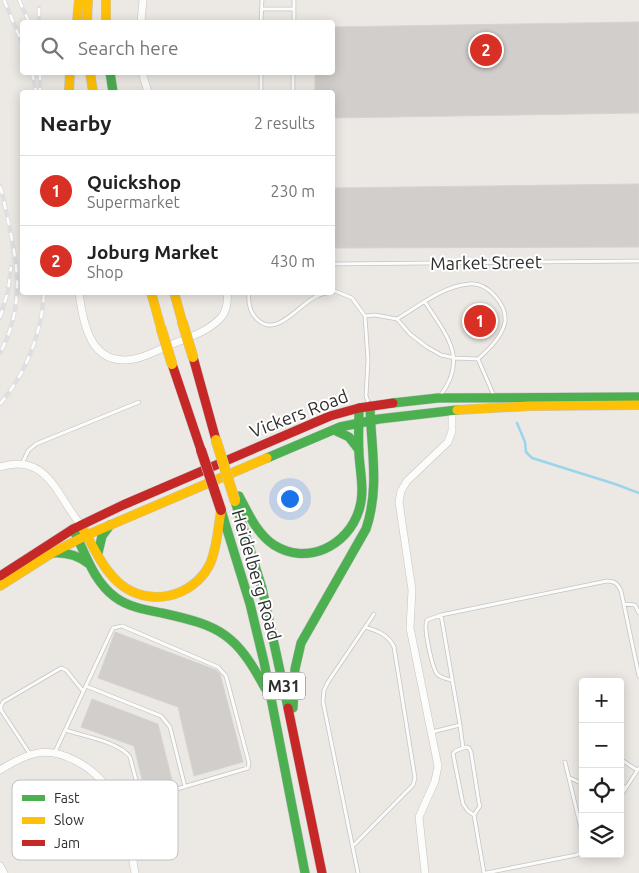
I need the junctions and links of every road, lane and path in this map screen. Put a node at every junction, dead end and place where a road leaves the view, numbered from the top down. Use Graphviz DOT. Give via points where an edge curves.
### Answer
graph roads {
  1 [pos="80,0"];
  2 [pos="88,0"];
  3 [pos="106,0"];
  4 [pos="144,0"];
  5 [pos="262,0"];
  6 [pos="294,0"];
  7 [pos="294,9"];
  8 [pos="262,10"];
  9 [pos="77,20"];
  10 [pos="87,20"];
  11 [pos="106,20"];
  12 [pos="141,20"];
  13 [pos="261,20"];
  14 [pos="294,20"];
  15 [pos="70,75"];
  16 [pos="91,75"];
  17 [pos="110,75"];
  18 [pos="143,75"];
  19 [pos="261,75"];
  20 [pos="293,75"];
  21 [pos="68,90"];
  22 [pos="94,90"];
  23 [pos="113,90"];
  24 [pos="147,90"];
  25 [pos="261,90"];
  26 [pos="293,90"];
  27 [pos="639,261"];
  28 [pos="335,264"];
  29 [pos="335,292"];
  30 [pos="80,295"];
  31 [pos="152,295"];
  32 [pos="175,295"];
  33 [pos="227,295"];
  34 [pos="249,295"];
  35 [pos="318,295"];
  36 [pos="425,302"];
  37 [pos="365,316"];
  38 [pos="397,319"];
  39 [pos="454,358"];
  40 [pos="478,359"];
  41 [pos="366,396"];
  42 [pos="639,397"];
  43 [pos="438,398"];
  44 [pos="495,398"];
  45 [pos="139,402"];
  46 [pos="639,405"];
  47 [pos="364,407"];
  48 [pos="452,410"];
  49 [pos="364,422"];
  50 [pos="334,430"];
  51 [pos="359,451"];
  52 [pos="22,465"];
  53 [pos="0,467"];
  54 [pos="237,499"];
  55 [pos="221,510"];
  56 [pos="110,525"];
  57 [pos="77,527"];
  58 [pos="83,537"];
  59 [pos="52,553"];
  60 [pos="98,554"];
  61 [pos="93,569"];
  62 [pos="0,576"];
  63 [pos="0,586"];
  64 [pos="624,604"];
  65 [pos="639,613"];
  66 [pos="374,614"];
  67 [pos="441,615"];
  68 [pos="365,627"];
  69 [pos="639,676"];
  70 [pos="451,680"];
  71 [pos="86,686"];
  72 [pos="83,691"];
  73 [pos="271,700"];
  74 [pos="460,725"];
  75 [pos="293,727"];
  76 [pos="65,730"];
  77 [pos="432,732"];
  78 [pos="463,748"];
  79 [pos="55,752"];
  80 [pos="30,754"];
  81 [pos="624,761"];
  82 [pos="565,762"];
  83 [pos="638,769"];
  84 [pos="0,770"];
  85 [pos="570,778"];
  86 [pos="102,780"];
  87 [pos="136,780"];
  88 [pos="579,782"];
  89 [pos="185,787"];
  90 [pos="626,788"];
  91 [pos="178,789"];
  92 [pos="624,791"];
  93 [pos="576,805"];
  94 [pos="579,807"];
  95 [pos="474,815"];
  96 [pos="579,819"];
  97 [pos="353,846"];
  98 [pos="579,854"];
  99 [pos="133,860"];
  100 [pos="0,866"];
  101 [pos="4,873"];
  102 [pos="135,873"];
  103 [pos="305,873"];
  104 [pos="322,873"];
  105 [pos="358,873"];
  106 [pos="426,873"];
  107 [pos="485,873"];
  1 -- 9 [label="main road"];
  2 -- 10 [label="main road"];
  3 -- 11 [label="main road"];
  4 -- 12 [label="street"];
  5 -- 8 [label="lane"];
  6 -- 7 [label="lane"];
  7 -- 8 [label="lane"];
  7 -- 14 [label="lane"];
  8 -- 13 [label="lane"];
  15 -- 21 [label="main road"];
  16 -- 22 [label="main road"];
  17 -- 23 [label="main road"];
  18 -- 24 [label="street"];
  19 -- 25 [label="lane"];
  20 -- 26 [label="lane"];
  27 -- 28 [label="lane, Market Street"];
  29 -- 37 [label="lane" via="352,298"];
  30 -- 33 [label="street" via="85,325 96,348 114,359 124,360 136,359 195,335 223,315"];
  31 -- 55 [label="main road, Heidelberg Road / M31, bridge"];
  32 -- 54 [label="main road, Heidelberg Road / M31, bridge" via="216,440"];
  34 -- 35 [label="lane" via="251,312 260,323 271,326 287,320"];
  36 -- 38 [label="lane"];
  36 -- 39 [label="lane" via="446,335"];
  36 -- 40 [label="lane" via="455,286 472,283 485,286 495,296 505,320 492,347"];
  37 -- 38 [label="lane"];
  37 -- 41 [label="lane"];
  38 -- 39 [label="lane" via="427,347"];
  39 -- 40 [label="lane"];
  39 -- 43 [label="lane" via="450,381"];
  40 -- 44 [label="lane"];
  41 -- 47 [label="lane"];
  41 -- 47 [label="lane"];
  42 -- 44 [label="main road, Vickers Road"];
  43 -- 44 [label="main road, Vickers Road"];
  43 -- 47 [label="main road, Vickers Road"];
  45 -- 52 [label="lane" via="36,444 28,451"];
  46 -- 48 [label="main road, Vickers Road"];
  47 -- 49 [label="main road"];
  47 -- 57 [label="main road, Vickers Road" via="315,422"];
  48 -- 49 [label="main road, Vickers Road"];
  48 -- 77 [label="street" via="452,431 448,442 407,481 399,502 412,590 410,628"];
  49 -- 50 [label="main road, Vickers Road"];
  49 -- 51 [label="main road"];
  49 -- 75 [label="main road" via="374,485 373,512 301,642 295,669"];
  50 -- 51 [label="main road" via="349,436"];
  50 -- 56 [label="main road, Vickers Road"];
  51 -- 54 [label="main road" via="361,502 356,519 346,536 326,550 305,553 274,545 258,530"];
  52 -- 53 [label="street"];
  52 -- 57 [label="street" via="35,467 51,480"];
  54 -- 75 [label="main road, Heidelberg Road / M31" via="262,588"];
  55 -- 60 [label="main road" via="215,546 206,571 192,587 176,595 149,598 131,591 117,581"];
  55 -- 73 [label="main road, Heidelberg Road / M31" via="250,604"];
  56 -- 58 [label="main road, Vickers Road"];
  56 -- 60 [label="main road" via="102,536"];
  57 -- 58 [label="main road"];
  57 -- 62 [label="main road, Vickers Road"];
  58 -- 59 [label="main road, Vickers Road"];
  58 -- 60 [label="main road"];
  58 -- 61 [label="main road"];
  59 -- 61 [label="main road" via="72,553"];
  59 -- 63 [label="main road, Vickers Road"];
  61 -- 73 [label="main road" via="105,588 133,607 209,625 230,637 249,658"];
  64 -- 65 [label="lane" via="635,605"];
  64 -- 67 [label="lane" via="618,584 607,581"];
  64 -- 69 [label="lane"];
  66 -- 68 [label="lane"];
  67 -- 70 [label="lane"];
  67 -- 70 [label="lane" via="427,620 426,631 435,669 441,677"];
  68 -- 97 [label="lane" via="328,682 323,695"];
  68 -- 97 [label="lane" via="386,636 394,646 416,778 413,785"];
  70 -- 74 [label="lane"];
  71 -- 72 [label="lane"];
  71 -- 89 [label="lane" via="161,716 166,721"];
  71 -- 89 [label="lane" via="113,628 117,626 212,663 223,671 248,768"];
  72 -- 76 [label="lane"];
  72 -- 80 [label="lane" via="62,668 3,702 1,710"];
  73 -- 103 [label="main road, Heidelberg Road / M31"];
  74 -- 77 [label="lane"];
  74 -- 78 [label="lane"];
  75 -- 104 [label="main road, Heidelberg Road / M31"];
  76 -- 79 [label="lane"];
  76 -- 87 [label="lane" via="127,752"];
  77 -- 106 [label="street" via="438,770 419,820"];
  78 -- 95 [label="lane" via="469,748 471,752 480,806"];
  78 -- 95 [label="lane" via="453,754 462,804"];
  79 -- 80 [label="street"];
  79 -- 86 [label="street" via="71,758"];
  80 -- 84 [label="street"];
  81 -- 83 [label="lane"];
  82 -- 85 [label="lane"];
  83 -- 90 [label="lane"];
  85 -- 88 [label="lane"];
  85 -- 93 [label="lane"];
  89 -- 91 [label="lane"];
  90 -- 92 [label="lane"];
  93 -- 94 [label="lane"];
  93 -- 96 [label="lane"];
  95 -- 107 [label="lane"];
  97 -- 105 [label="lane"];
  98 -- 107 [label="lane"];
  99 -- 102 [label="street"];
  100 -- 101 [label="street"];
}
